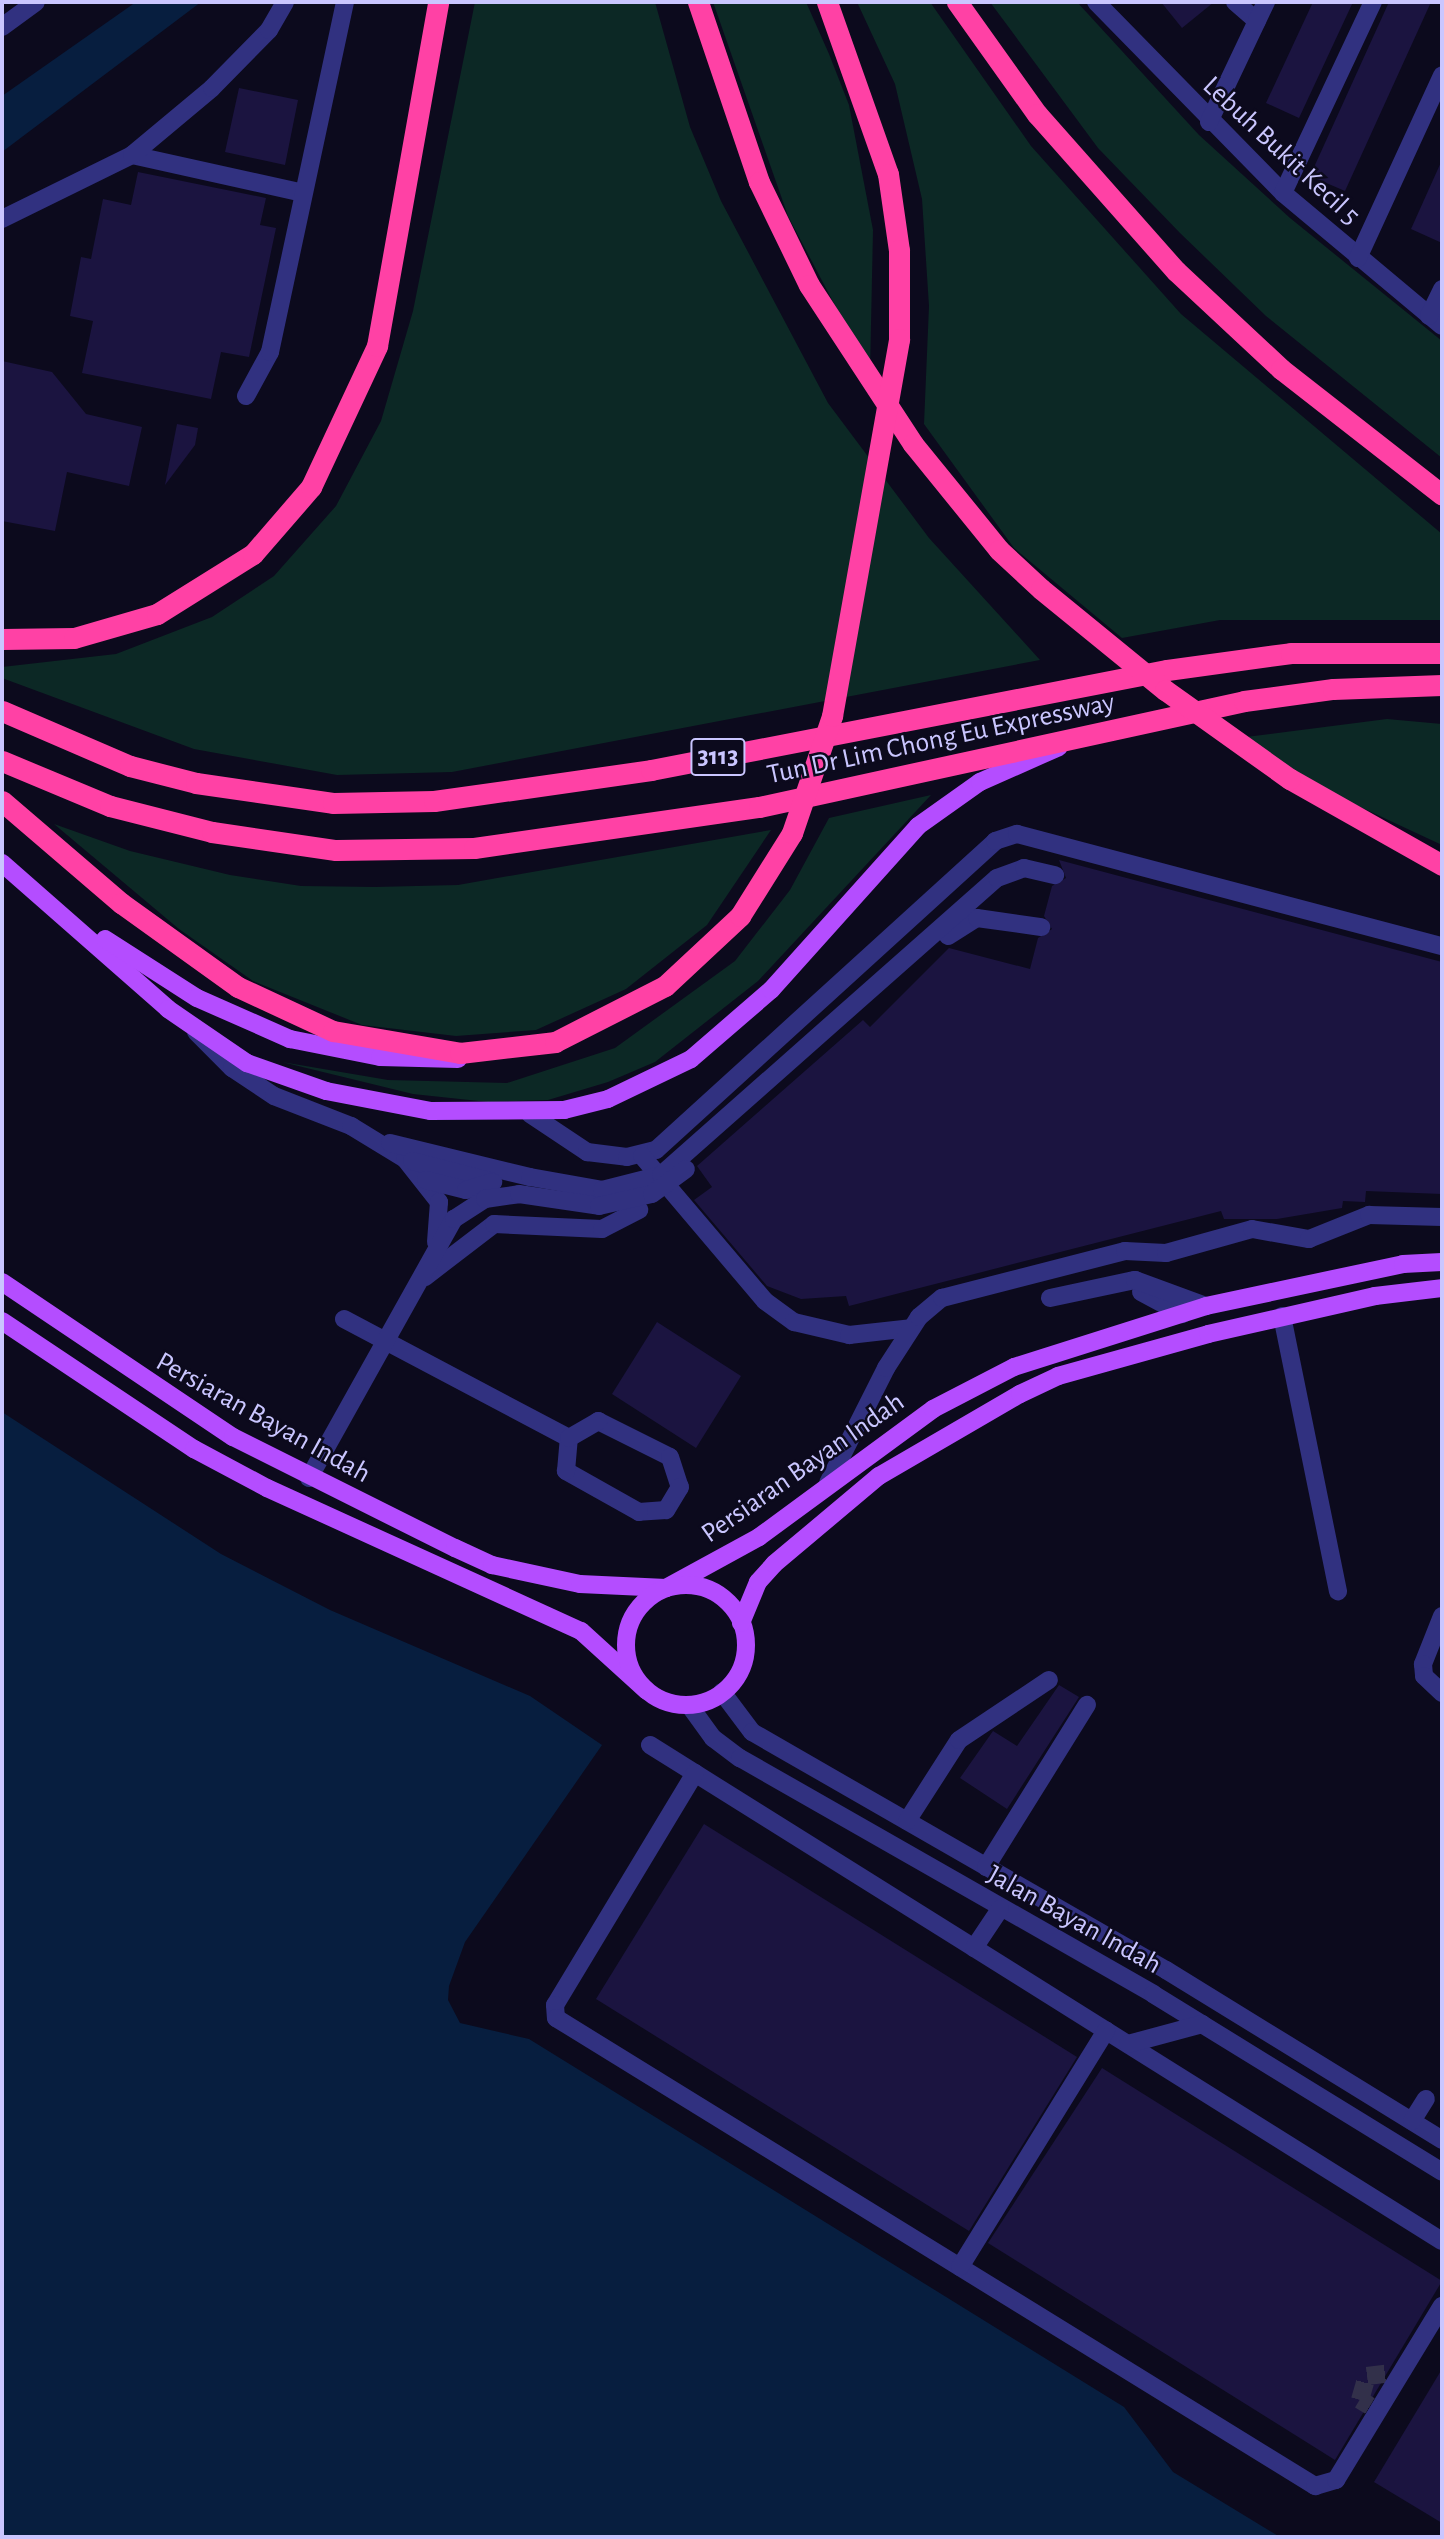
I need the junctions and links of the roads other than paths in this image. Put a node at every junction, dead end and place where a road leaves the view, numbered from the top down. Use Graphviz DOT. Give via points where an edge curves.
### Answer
graph roads {
  1 [pos="36,2"];
  2 [pos="285,2"];
  3 [pos="345,2"];
  4 [pos="438,2"];
  5 [pos="698,2"];
  6 [pos="827,2"];
  7 [pos="957,2"];
  8 [pos="1096,2"];
  9 [pos="1235,2"];
  10 [pos="1266,2"];
  11 [pos="1373,2"];
  12 [pos="1257,21"];
  13 [pos="2,27"];
  14 [pos="1442,75"];
  15 [pos="1209,122"];
  16 [pos="132,155"];
  17 [pos="303,193"];
  18 [pos="1283,193"];
  19 [pos="2,219"];
  20 [pos="1358,258"];
  21 [pos="1442,289"];
  22 [pos="1436,321"];
  23 [pos="246,396"];
  24 [pos="1442,495"];
  25 [pos="2,639"];
  26 [pos="1442,653"];
  27 [pos="1442,685"];
  28 [pos="2,711"];
  29 [pos="1082,738"];
  30 [pos="2,761"];
  31 [pos="2,801"];
  32 [pos="2,863"];
  33 [pos="1442,865"];
  34 [pos="1055,875"];
  35 [pos="64,912"];
  36 [pos="1041,927"];
  37 [pos="1442,946"];
  38 [pos="189,1025"];
  39 [pos="521,1049"];
  40 [pos="530,1114"];
  41 [pos="380,1140"];
  42 [pos="642,1156"];
  43 [pos="405,1159"];
  44 [pos="512,1174"];
  45 [pos="426,1180"];
  46 [pos="505,1190"];
  47 [pos="639,1210"];
  48 [pos="1442,1217"];
  49 [pos="435,1249"];
  50 [pos="1442,1262"];
  51 [pos="2,1282"];
  52 [pos="414,1286"];
  53 [pos="1100,1286"];
  54 [pos="1442,1288"];
  55 [pos="1050,1298"];
  56 [pos="1206,1306"];
  57 [pos="1182,1314"];
  58 [pos="1282,1316"];
  59 [pos="344,1319"];
  60 [pos="2,1321"];
  61 [pos="911,1328"];
  62 [pos="385,1341"];
  63 [pos="569,1438"];
  64 [pos="309,1478"];
  65 [pos="828,1483"];
  66 [pos="666,1588"];
  67 [pos="1338,1591"];
  68 [pos="1442,1616"];
  69 [pos="741,1623"];
  70 [pos="1049,1680"];
  71 [pos="647,1691"];
  72 [pos="722,1692"];
  73 [pos="1442,1693"];
  74 [pos="690,1705"];
  75 [pos="1087,1705"];
  76 [pos="650,1745"];
  77 [pos="695,1773"];
  78 [pos="907,1822"];
  79 [pos="986,1867"];
  80 [pos="1000,1909"];
  81 [pos="974,1948"];
  82 [pos="1202,2024"];
  83 [pos="1106,2031"];
  84 [pos="1128,2044"];
  85 [pos="1426,2099"];
  86 [pos="1412,2121"];
  87 [pos="1442,2140"];
  88 [pos="1442,2172"];
  89 [pos="1442,2241"];
  90 [pos="960,2267"];
  91 [pos="1442,2306"];
  1 -- 13 [label="street"];
  2 -- 16 [label="street" via="269,30 212,88"];
  3 -- 17 [label="street"];
  4 -- 25 [label="highway" via="377,346 355,405 311,487 253,554 167,610 74,638"];
  5 -- 33 [label="highway, bridge" via="759,183 809,285 921,454 1041,589 1164,690 1290,779"];
  6 -- 39 [label="highway, bridge" via="888,174 899,250 899,339 832,716 792,833 740,916 695,962 605,1021"];
  7 -- 24 [label="highway" via="1037,114 1176,271 1280,369"];
  8 -- 15 [label="street, Lebuh Bukit Kecil 5"];
  9 -- 12 [label="street"];
  10 -- 12 [label="street"];
  11 -- 18 [label="street"];
  12 -- 15 [label="street"];
  14 -- 20 [label="street"];
  15 -- 18 [label="street, Lebuh Bukit Kecil 5"];
  16 -- 17 [label="street"];
  16 -- 19 [label="street"];
  17 -- 23 [label="street" via="270,352"];
  18 -- 20 [label="street, Lebuh Bukit Kecil 5"];
  20 -- 22 [label="street, Lebuh Bukit Kecil 5"];
  21 -- 22 [label="street"];
  26 -- 28 [label="highway, Tun Dr Lim Chong Eu Expressway / 3113" via="1291,653 1216,663 638,773 433,801 322,802 196,783 130,766"];
  27 -- 29 [label="highway, Tun Dr Lim Chong Eu Expressway / 3113" via="1333,689 1244,701"];
  29 -- 30 [label="highway, Tun Dr Lim Chong Eu Expressway / 3113" via="600,834 417,851 336,849 212,832 110,806"];
  29 -- 40 [label="main road" via="980,782 918,826 771,990 691,1059 608,1099"];
  31 -- 39 [label="highway" via="121,903 238,987 289,1014 421,1049"];
  32 -- 35 [label="main road"];
  34 -- 44 [label="street, bridge" via="1024,868 997,878 661,1175 602,1190"];
  35 -- 38 [label="main road"];
  35 -- 39 [label="main road" via="197,998 290,1039 426,1060"];
  36 -- 46 [label="street, bridge" via="995,918 961,924 663,1189 590,1206"];
  37 -- 42 [label="street" via="1017,834 995,841 678,1134"];
  38 -- 40 [label="main road" via="247,1063 326,1091 430,1111"];
  38 -- 41 [label="street" via="215,1054 274,1096"];
  40 -- 42 [label="street" via="587,1152"];
  41 -- 43 [label="street"];
  41 -- 44 [label="street"];
  42 -- 61 [label="street" via="765,1301 794,1322 849,1335"];
  43 -- 45 [label="street"];
  43 -- 46 [label="street"];
  44 -- 46 [label="street"];
  45 -- 46 [label="street" via="466,1190"];
  45 -- 49 [label="street" via="439,1202"];
  46 -- 49 [label="street" via="461,1211"];
  47 -- 52 [label="street" via="602,1229 495,1224"];
  48 -- 61 [label="street" via="1369,1215 1309,1239 1252,1229 1166,1252 1125,1251 942,1298"];
  49 -- 52 [label="street"];
  50 -- 56 [label="main road, Persiaran Bayan Indah" via="1403,1264"];
  51 -- 64 [label="main road, Persiaran Bayan Indah" via="149,1386"];
  52 -- 62 [label="street"];
  53 -- 55 [label="street"];
  53 -- 56 [label="street" via="1144,1281"];
  53 -- 57 [label="street" via="1150,1294"];
  54 -- 58 [label="main road, Persiaran Bayan Indah"];
  56 -- 57 [label="main road, Persiaran Bayan Indah"];
  57 -- 65 [label="main road, Persiaran Bayan Indah" via="1014,1367 933,1409"];
  58 -- 67 [label="street"];
  58 -- 69 [label="main road, Persiaran Bayan Indah" via="1058,1376 979,1417 879,1476 774,1563 758,1582"];
  59 -- 62 [label="street"];
  60 -- 71 [label="main road, Persiaran Bayan Indah" via="194,1449 267,1488 581,1631"];
  61 -- 65 [label="street"];
  62 -- 63 [label="street"];
  62 -- 64 [label="street"];
  63 -- 63 [label="street" via="587,1424 614,1424 670,1457 680,1475 677,1499 666,1510 647,1514 583,1481 563,1463"];
  64 -- 66 [label="main road, Persiaran Bayan Indah" via="492,1564 601,1588"];
  65 -- 66 [label="main road, Persiaran Bayan Indah" via="759,1537"];
  66 -- 69 [label="main road" via="710,1591"];
  66 -- 71 [label="main road" via="637,1609 626,1643 628,1661"];
  68 -- 73 [label="street" via="1423,1664 1424,1676"];
  69 -- 72 [label="main road" via="743,1661"];
  70 -- 78 [label="street" via="959,1740"];
  71 -- 74 [label="main road"];
  72 -- 74 [label="main road"];
  72 -- 78 [label="street, Jalan Bayan Indah" via="752,1732"];
  74 -- 80 [label="street, Jalan Bayan Indah" via="725,1749"];
  75 -- 79 [label="street"];
  76 -- 77 [label="street"];
  77 -- 81 [label="street"];
  77 -- 90 [label="street" via="554,2015"];
  78 -- 79 [label="street, Jalan Bayan Indah"];
  79 -- 86 [label="street, Jalan Bayan Indah"];
  80 -- 81 [label="street"];
  80 -- 82 [label="street, Jalan Bayan Indah"];
  81 -- 83 [label="street"];
  82 -- 84 [label="street"];
  82 -- 88 [label="street, Jalan Bayan Indah"];
  83 -- 84 [label="street"];
  83 -- 90 [label="street" via="1005,2180"];
  84 -- 89 [label="street"];
  85 -- 86 [label="street"];
  86 -- 87 [label="street, Jalan Bayan Indah"];
  90 -- 91 [label="street" via="1315,2486 1336,2480 1394,2376"];
}
